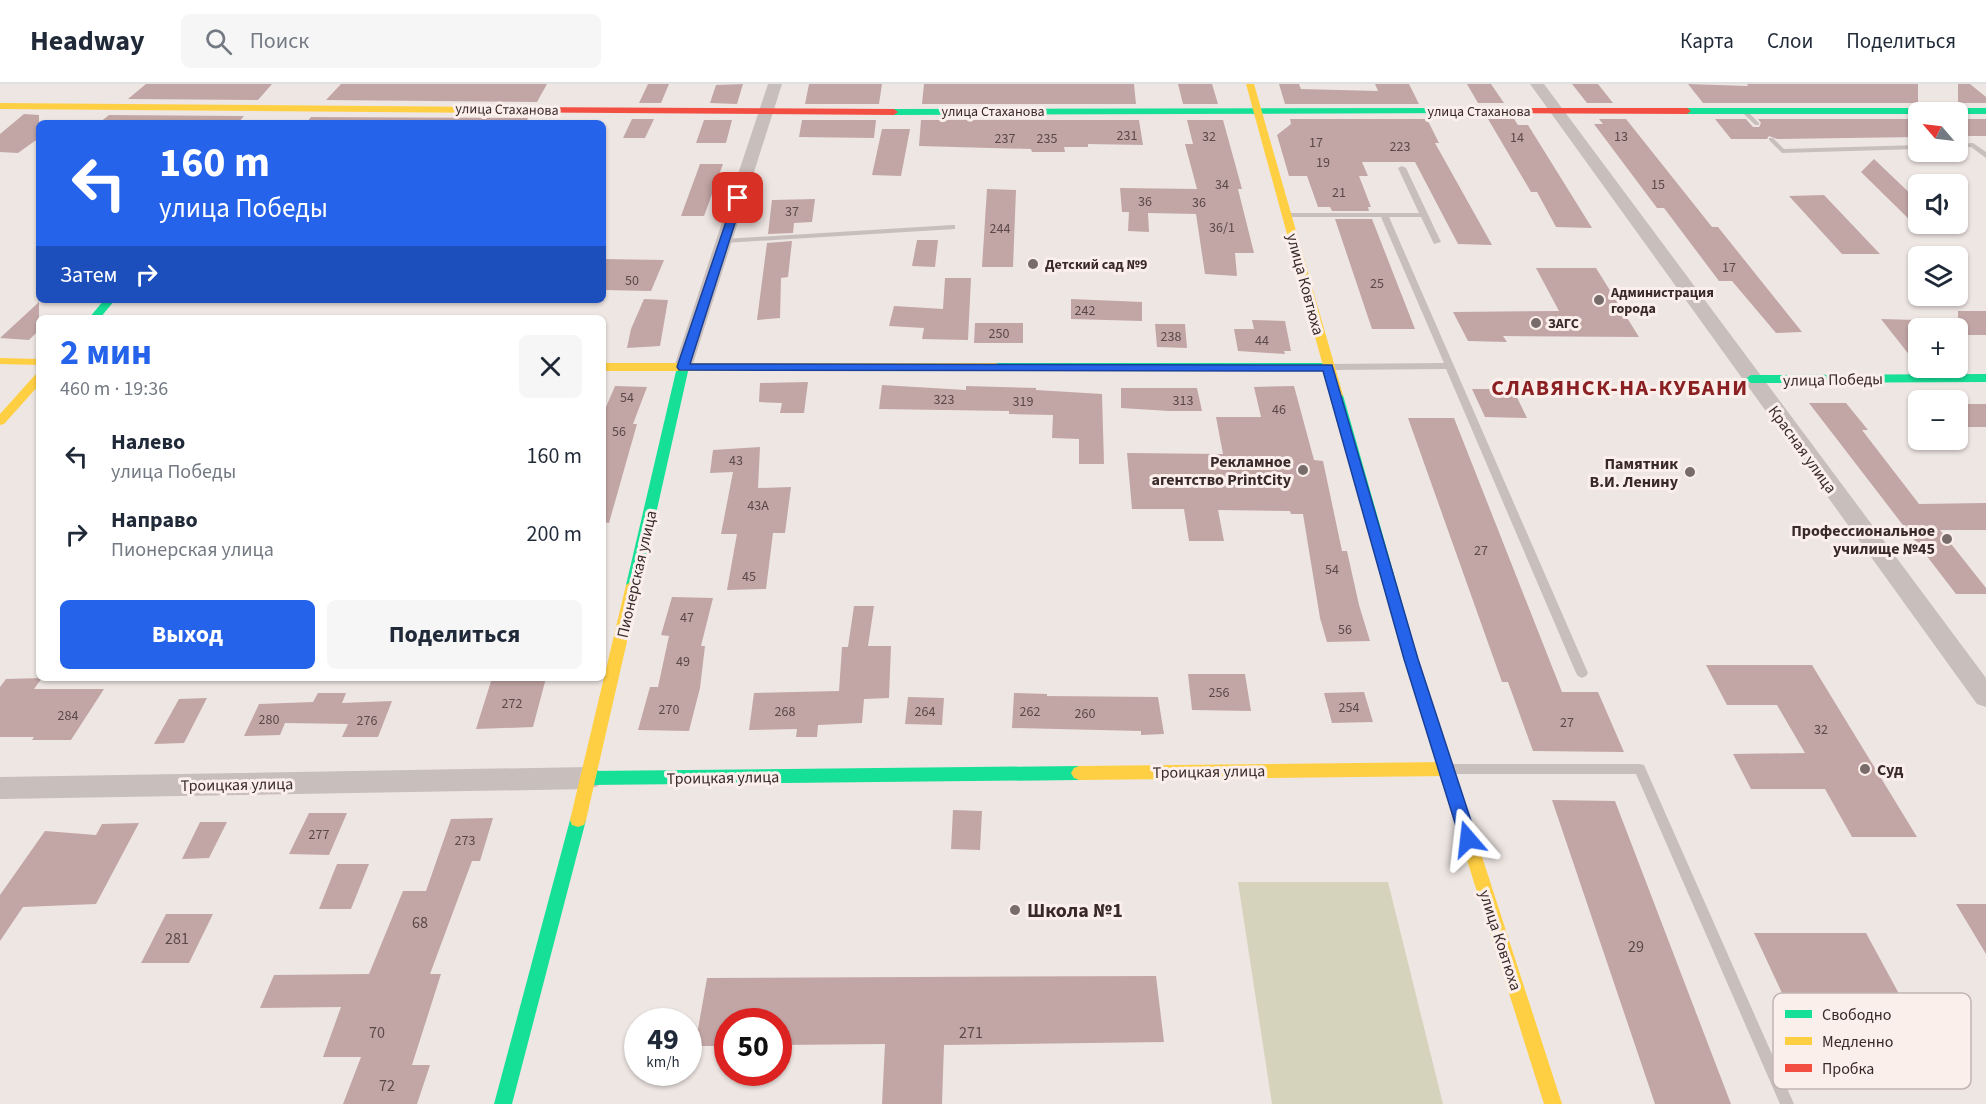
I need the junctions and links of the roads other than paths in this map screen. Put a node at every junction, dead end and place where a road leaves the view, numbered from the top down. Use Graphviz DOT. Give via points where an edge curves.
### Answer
graph roads {
  1 [pos="775,84"];
  2 [pos="1250,84"];
  3 [pos="1537,84"];
  4 [pos="301,92"];
  5 [pos="0,106"];
  6 [pos="286,106"];
  7 [pos="1259,110"];
  8 [pos="1986,111"];
  9 [pos="766,112"];
  10 [pos="1556,112"];
  11 [pos="1745,112"];
  12 [pos="274,120"];
  13 [pos="1757,124"];
  14 [pos="1771,139"];
  15 [pos="1968,145"];
  16 [pos="1908,147"];
  17 [pos="1986,156"];
  18 [pos="1402,168"];
  19 [pos="1287,215"];
  20 [pos="1384,215"];
  21 [pos="1424,215"];
  22 [pos="952,226"];
  23 [pos="724,241"];
  24 [pos="1437,242"];
  25 [pos="107,303"];
  26 [pos="97,315"];
  27 [pos="0,361"];
  28 [pos="36,362"];
  29 [pos="1449,366"];
  30 [pos="606,367"];
  31 [pos="683,367"];
  32 [pos="1328,367"];
  33 [pos="1986,378"];
  34 [pos="1751,380"];
  35 [pos="36,381"];
  36 [pos="0,421"];
  37 [pos="1582,673"];
  38 [pos="1986,697"];
  39 [pos="1446,769"];
  40 [pos="589,778"];
  41 [pos="0,788"];
  42 [pos="1773,1072"];
  43 [pos="1780,1089"];
  44 [pos="503,1104"];
  45 [pos="1553,1104"];
  46 [pos="1787,1104"];
  1 -- 9 [label="street, Пионерская улица"];
  2 -- 7 [label="street, улица Ковтюха"];
  3 -- 10 [label="street, Красная улица"];
  4 -- 6 [label="street"];
  5 -- 6 [label="street, улица Стаханова"];
  6 -- 9 [label="street, улица Стаханова"];
  6 -- 12 [label="street"];
  7 -- 9 [label="street, улица Стаханова"];
  7 -- 10 [label="street, улица Стаханова"];
  7 -- 19 [label="street, улица Ковтюха"];
  8 -- 11 [label="street, улица Стаханова"];
  9 -- 23 [label="street, Пионерская улица"];
  10 -- 11 [label="street, улица Стаханова"];
  10 -- 34 [label="street, Красная улица"];
  11 -- 13 [label="lane"];
  14 -- 16 [label="lane" via="1782,150"];
  15 -- 17 [label="lane"];
  18 -- 21 [label="lane"];
  19 -- 20 [label="lane"];
  19 -- 32 [label="street, улица Ковтюха"];
  20 -- 21 [label="lane"];
  20 -- 29 [label="lane"];
  21 -- 24 [label="lane"];
  22 -- 23 [label="lane"];
  23 -- 31 [label="street, Пионерская улица"];
  25 -- 26 [label="street"];
  27 -- 28 [label="street"];
  29 -- 32 [label="lane"];
  29 -- 37 [label="lane"];
  30 -- 31 [label="street"];
  31 -- 32 [label="street"];
  31 -- 40 [label="street, Пионерская улица"];
  32 -- 39 [label="street, улица Ковтюха"];
  33 -- 34 [label="street, улица Победы"];
  34 -- 38 [label="street, Красная улица"];
  35 -- 36 [label="street"];
  39 -- 40 [label="street, Троицкая улица"];
  39 -- 42 [label="lane" via="1640,769"];
  39 -- 45 [label="street, улица Ковтюха"];
  40 -- 41 [label="street, Троицкая улица"];
  40 -- 44 [label="street, Пионерская улица"];
  43 -- 46 [label="lane"];
}
